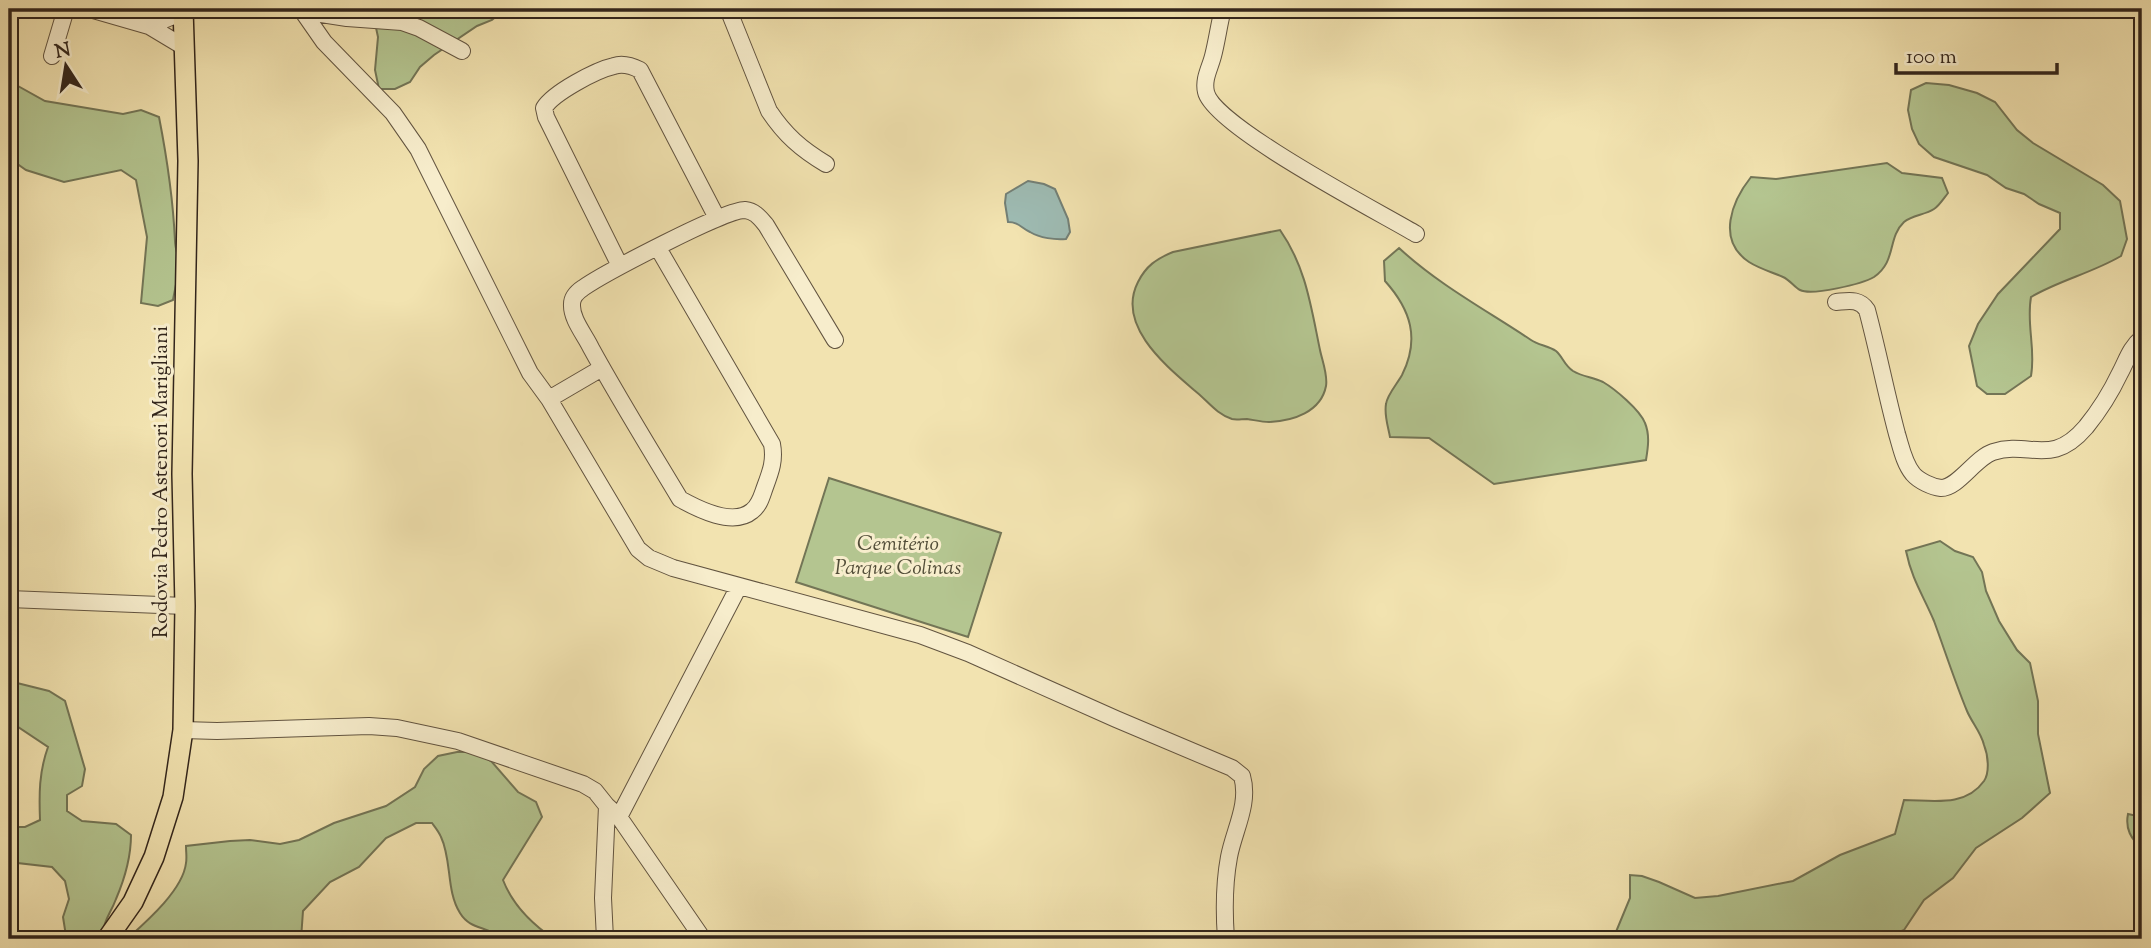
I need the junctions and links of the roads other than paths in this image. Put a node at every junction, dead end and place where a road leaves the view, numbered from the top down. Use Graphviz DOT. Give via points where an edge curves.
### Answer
graph roads {
  1 [pos="66,9"];
  2 [pos="90,9"];
  3 [pos="728,9"];
  4 [pos="1223,9"];
  5 [pos="183,10"];
  6 [pos="301,10"];
  7 [pos="149,26"];
  8 [pos="184,47"];
  9 [pos="462,51"];
  10 [pos="52,56"];
  11 [pos="826,164"];
  12 [pos="717,218"];
  13 [pos="1416,234"];
  14 [pos="658,248"];
  15 [pos="620,266"];
  16 [pos="1836,302"];
  17 [pos="2142,338"];
  18 [pos="835,340"];
  19 [pos="602,368"];
  20 [pos="549,399"];
  21 [pos="739,586"];
  22 [pos="9,599"];
  23 [pos="185,606"];
  24 [pos="183,730"];
  25 [pos="613,811"];
  26 [pos="107,939"];
  27 [pos="605,939"];
  28 [pos="703,939"];
  29 [pos="1226,939"];
  1 -- 10 [label="street"];
  2 -- 7 [label="street"];
  3 -- 11 [label="street" via="769,111 802,150"];
  4 -- 13 [label="street" via="1205,81 1214,107 1250,138"];
  5 -- 7 [label="street"];
  5 -- 8 [label="main road, Rodovia Pedro Astenori Marigliani"];
  6 -- 9 [label="street" via="402,22"];
  6 -- 20 [label="street" via="324,42 393,113 418,149 530,373"];
  7 -- 8 [label="street"];
  8 -- 23 [label="main road, Rodovia Pedro Astenori Marigliani" via="188,160 182,474"];
  12 -- 14 [label="street"];
  12 -- 15 [label="street" via="640,70 623,65 606,69 556,94 544,108"];
  12 -- 18 [label="street" via="741,210 758,215"];
  14 -- 15 [label="street"];
  14 -- 19 [label="street" via="772,444 774,464 759,504 738,517 698,510 680,499"];
  15 -- 19 [label="street" via="582,288 572,303"];
  16 -- 17 [label="street" via="1857,301 1867,310 1906,460 1914,475 1941,488 1951,486 1993,452 2059,449 2069,444 2106,398 2132,347"];
  19 -- 20 [label="street"];
  20 -- 21 [label="street" via="638,549 673,568"];
  21 -- 25 [label="street"];
  21 -- 29 [label="street" via="920,635 1238,772 1245,794 1226,879"];
  22 -- 23 [label="street"];
  23 -- 24 [label="main road, Rodovia Pedro Astenori Marigliani"];
  24 -- 25 [label="street" via="397,728 458,741 583,784"];
  24 -- 26 [label="main road, Rodovia Pedro Astenori Marigliani" via="173,797 154,857 133,902"];
  25 -- 27 [label="street" via="603,898"];
  25 -- 28 [label="street"];
}
